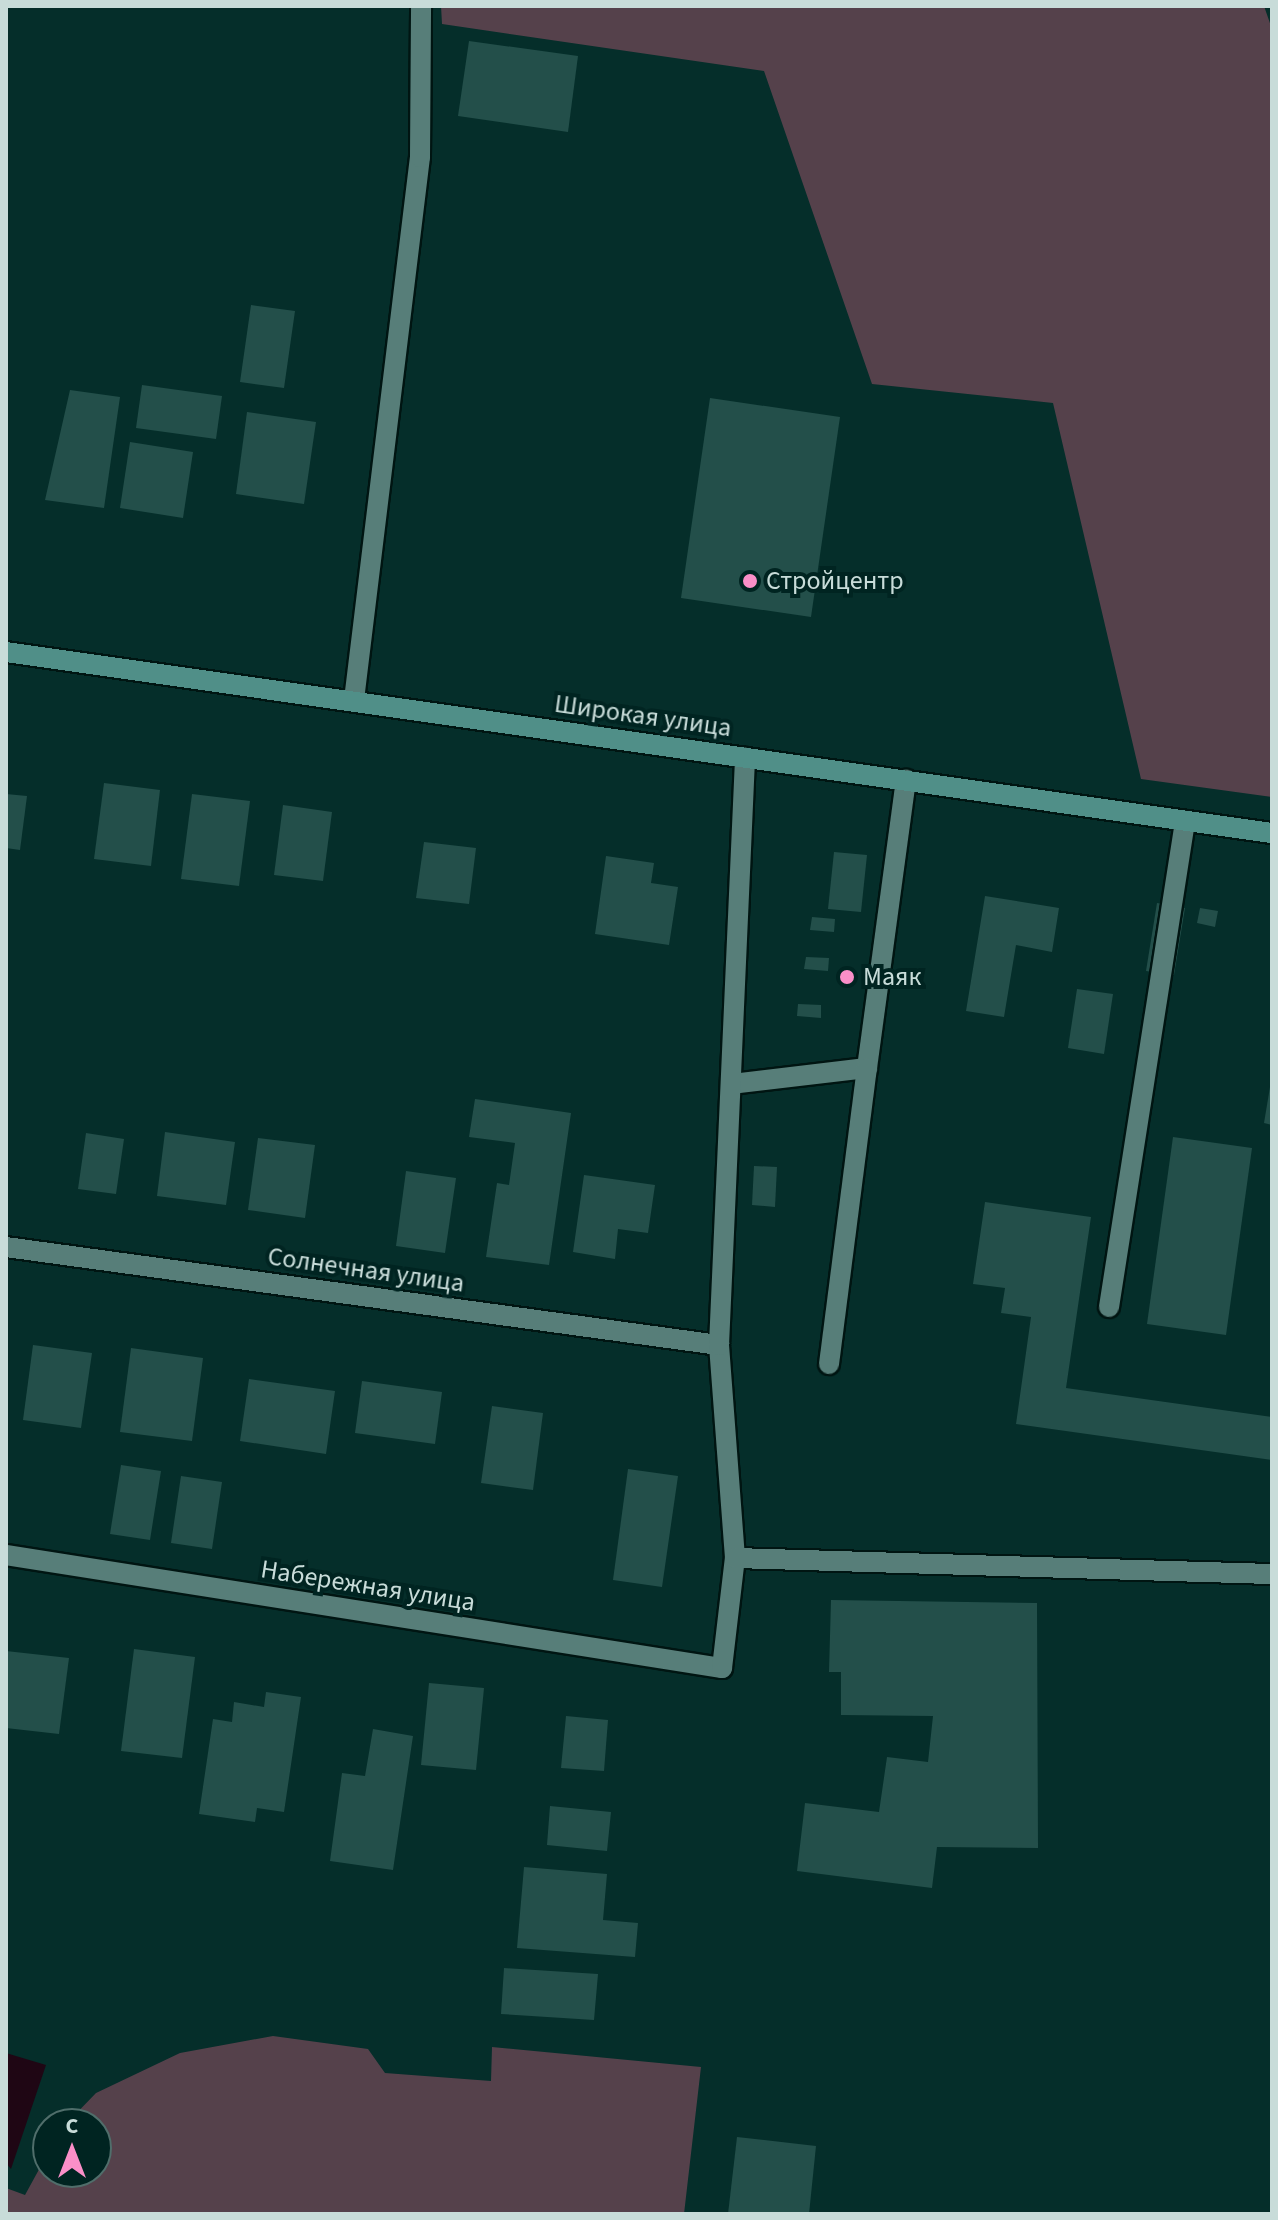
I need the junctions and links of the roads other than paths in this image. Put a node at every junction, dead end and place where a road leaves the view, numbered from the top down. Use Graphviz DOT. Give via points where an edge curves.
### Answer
graph roads {
  1 [pos="421,6"];
  2 [pos="6,652"];
  3 [pos="354,700"];
  4 [pos="745,758"];
  5 [pos="906,780"];
  6 [pos="1185,821"];
  7 [pos="1272,833"];
  8 [pos="867,1068"];
  9 [pos="732,1084"];
  10 [pos="6,1247"];
  11 [pos="1109,1307"];
  12 [pos="719,1345"];
  13 [pos="829,1364"];
  14 [pos="6,1555"];
  15 [pos="735,1558"];
  16 [pos="1272,1574"];
  1 -- 3 [label="street" via="420,157"];
  2 -- 3 [label="street, Широкая улица"];
  3 -- 4 [label="street, Широкая улица"];
  4 -- 5 [label="street, Широкая улица"];
  4 -- 9 [label="street"];
  5 -- 6 [label="street, Широкая улица"];
  5 -- 8 [label="street"];
  6 -- 7 [label="street, Широкая улица"];
  6 -- 11 [label="street"];
  8 -- 9 [label="street"];
  8 -- 13 [label="street"];
  9 -- 12 [label="street"];
  10 -- 12 [label="street, Солнечная улица"];
  12 -- 15 [label="street"];
  14 -- 15 [label="street, Набережная улица" via="722,1668"];
  15 -- 16 [label="street"];
}
